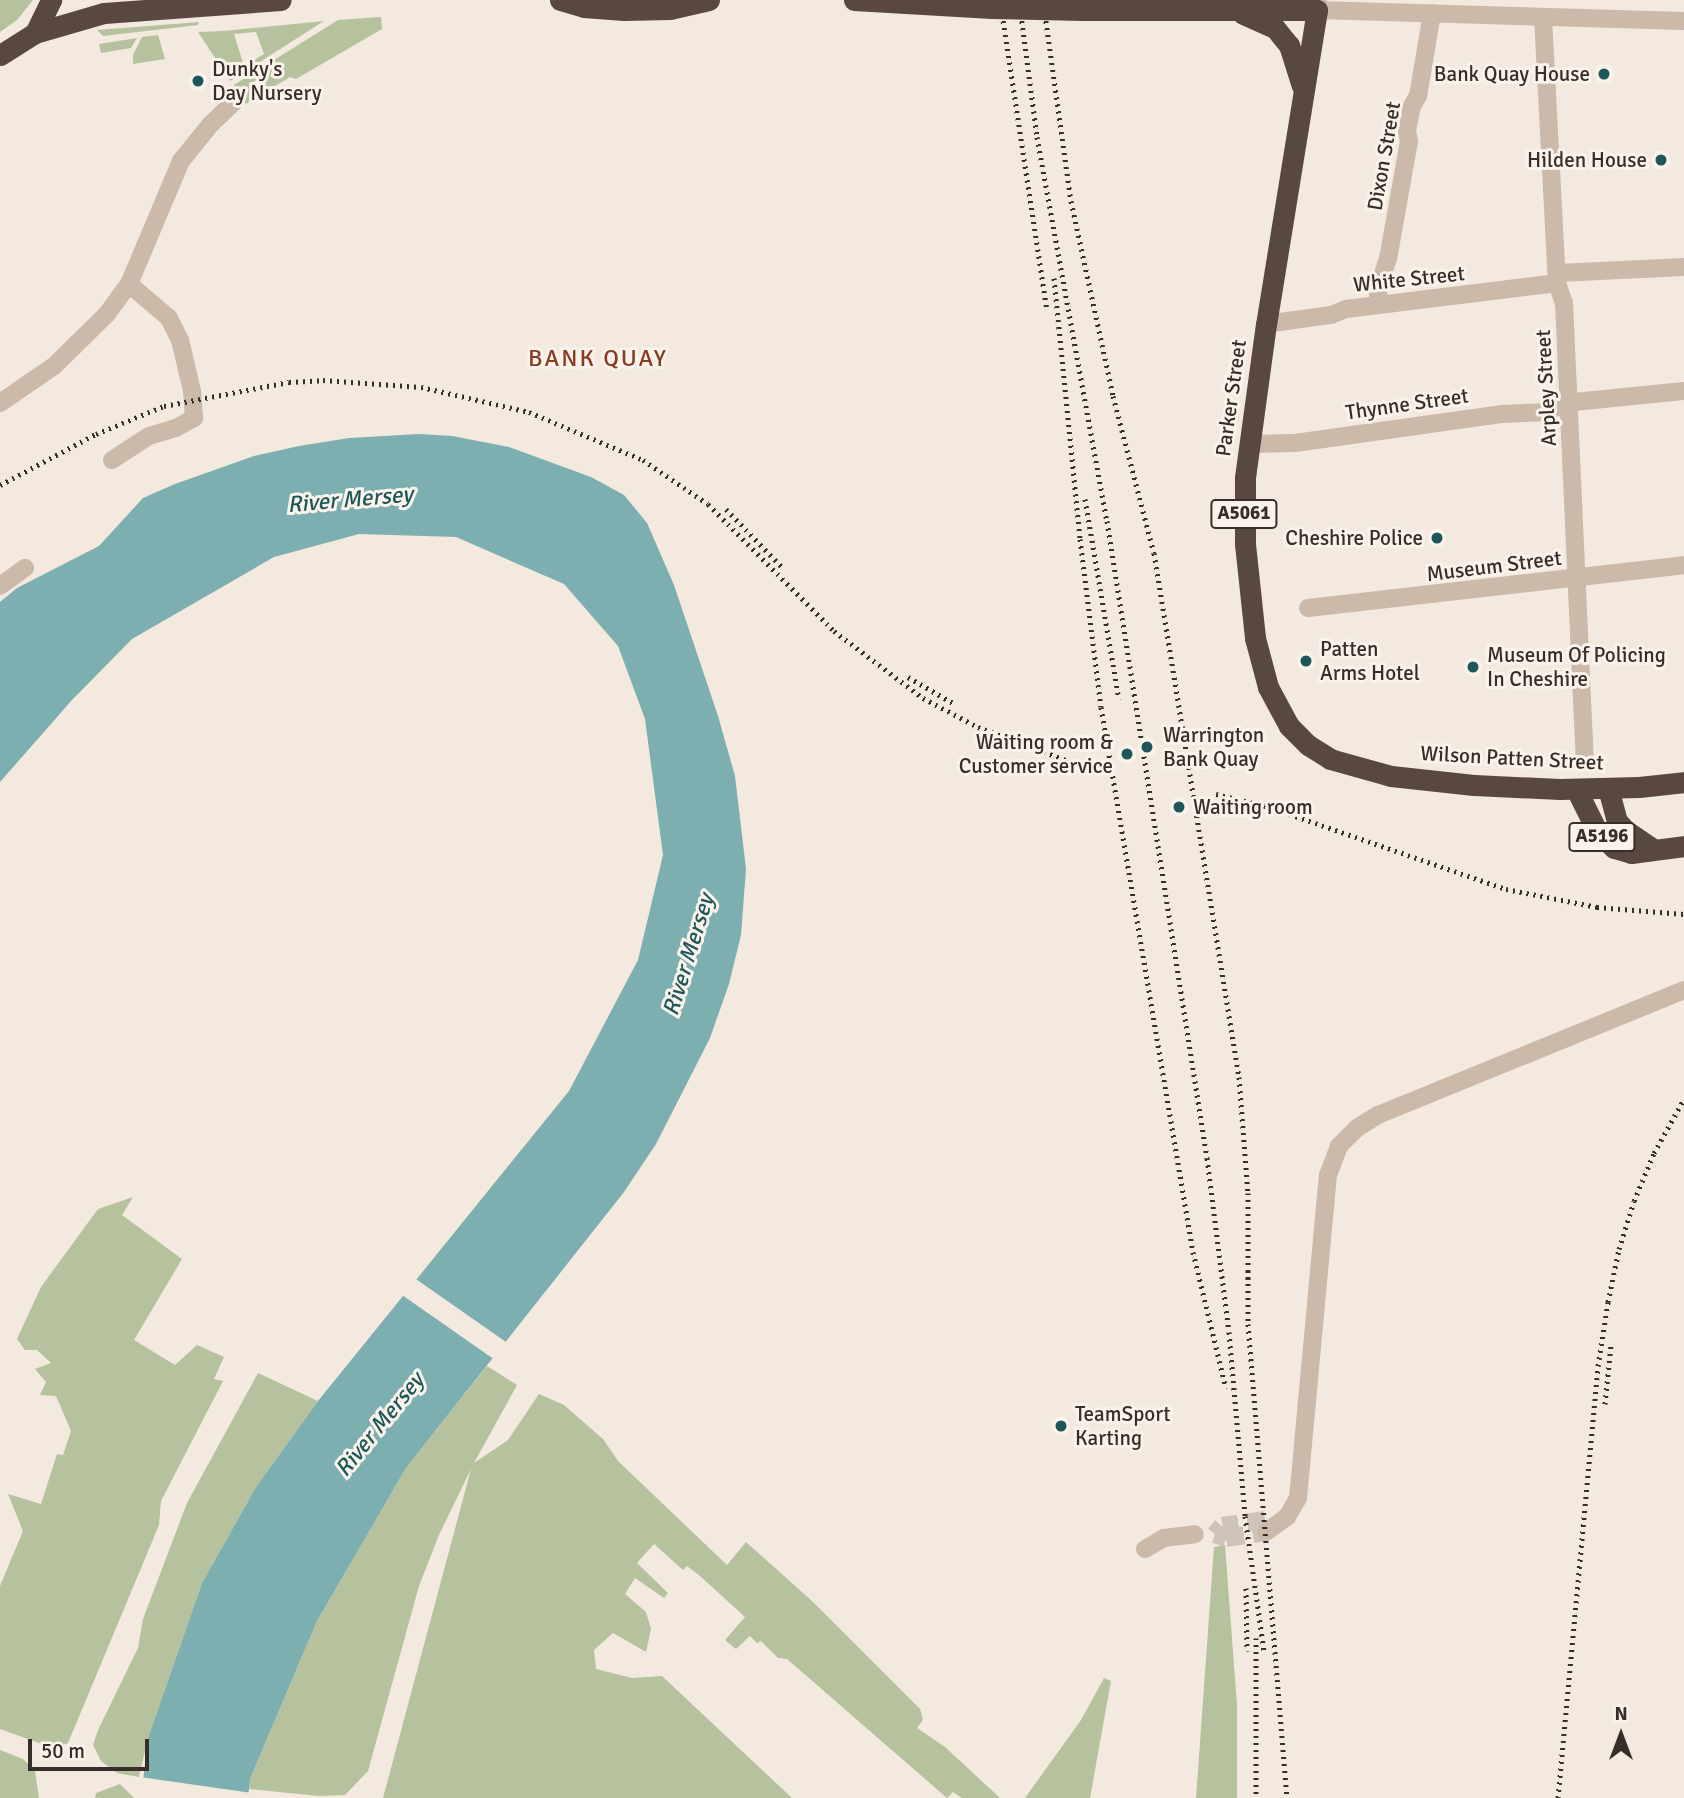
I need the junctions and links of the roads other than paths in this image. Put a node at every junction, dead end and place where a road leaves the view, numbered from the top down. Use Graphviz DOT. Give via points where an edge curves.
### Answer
graph roads {
  1 [pos="51,0"];
  2 [pos="281,0"];
  3 [pos="560,0"];
  4 [pos="709,0"];
  5 [pos="854,0"];
  6 [pos="1317,5"];
  7 [pos="1222,10"];
  8 [pos="1432,13"];
  9 [pos="1543,17"];
  10 [pos="1684,21"];
  11 [pos="35,33"];
  12 [pos="0,55"];
  13 [pos="1303,95"];
  14 [pos="236,100"];
  15 [pos="1684,267"];
  16 [pos="1558,278"];
  17 [pos="129,284"];
  18 [pos="1378,305"];
  19 [pos="1266,324"];
  20 [pos="1684,391"];
  21 [pos="0,403"];
  22 [pos="1569,404"];
  23 [pos="1249,444"];
  24 [pos="112,460"];
  25 [pos="1684,565"];
  26 [pos="25,568"];
  27 [pos="1575,579"];
  28 [pos="0,586"];
  29 [pos="1308,608"];
  30 [pos="1585,759"];
  31 [pos="1340,764"];
  32 [pos="1684,782"];
  33 [pos="1608,788"];
  34 [pos="1576,789"];
  35 [pos="1684,846"];
  36 [pos="1652,848"];
  37 [pos="1684,989"];
  38 [pos="1269,1525"];
  39 [pos="1195,1534"];
  40 [pos="1145,1549"];
  1 -- 11 [label="highway"];
  2 -- 11 [label="highway" via="104,13"];
  3 -- 4 [label="highway" via="624,10 670,9"];
  5 -- 7 [label="highway, bridge" via="992,8"];
  6 -- 7 [label="highway"];
  6 -- 8 [label="street"];
  6 -- 13 [label="highway, Parker Street / A5061"];
  7 -- 13 [label="highway" via="1275,28 1292,50"];
  8 -- 9 [label="street"];
  8 -- 18 [label="street, Dixon Street"];
  9 -- 10 [label="street"];
  9 -- 16 [label="street, Arpley Street"];
  11 -- 12 [label="highway"];
  13 -- 19 [label="highway, Parker Street / A5061"];
  14 -- 17 [label="street" via="181,161"];
  15 -- 16 [label="street, White Street"];
  16 -- 18 [label="street, White Street"];
  16 -- 22 [label="street, Arpley Street" via="1564,303"];
  17 -- 21 [label="street" via="54,366"];
  17 -- 24 [label="street" via="169,318 180,340 194,418 176,429 149,436"];
  18 -- 19 [label="street, White Street"];
  19 -- 23 [label="highway, Parker Street / A5061"];
  20 -- 22 [label="street, Thynne Street"];
  22 -- 23 [label="street, Thynne Street" via="1548,412 1501,414 1295,443"];
  22 -- 27 [label="street, Arpley Street" via="1578,552"];
  23 -- 31 [label="highway, Parker Street / A5061" via="1245,544 1262,665 1289,726 1308,745"];
  25 -- 27 [label="street, Museum Street"];
  26 -- 28 [label="street"];
  27 -- 29 [label="street, Museum Street"];
  27 -- 30 [label="street, Arpley Street"];
  31 -- 34 [label="highway, Wilson Patten Street / A5061" via="1474,785"];
  32 -- 33 [label="highway, Wilson Patten Street / A5061"];
  33 -- 34 [label="highway, Wilson Patten Street / A5061"];
  33 -- 36 [label="highway, A5196" via="1618,821"];
  34 -- 36 [label="highway, A5196" via="1597,831 1614,848 1631,853"];
  35 -- 36 [label="highway, A5196"];
  37 -- 38 [label="street" via="1378,1115 1339,1146 1328,1175 1298,1498 1287,1517"];
  39 -- 40 [label="street" via="1164,1538"];
}
